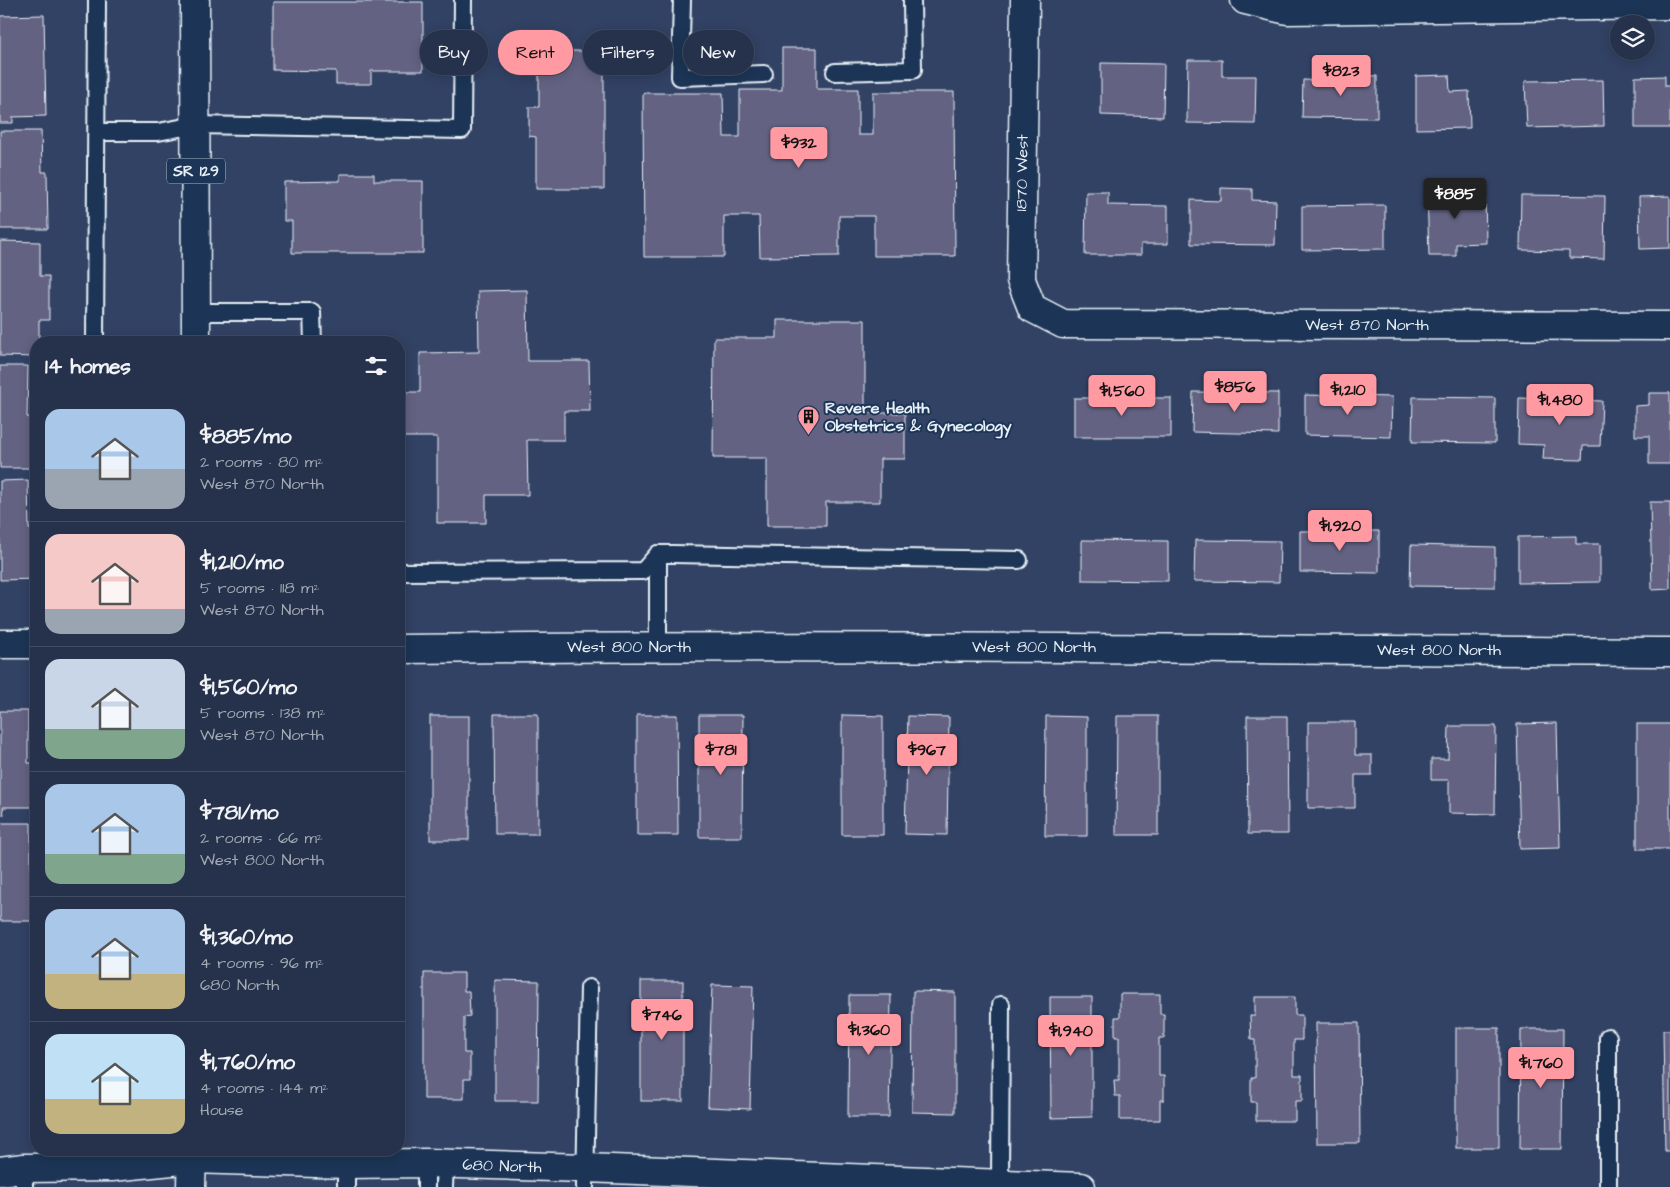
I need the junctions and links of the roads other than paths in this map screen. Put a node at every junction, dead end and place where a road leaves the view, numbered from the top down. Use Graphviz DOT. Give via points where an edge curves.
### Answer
graph roads {
  1 [pos="97,0"];
  2 [pos="195,0"];
  3 [pos="464,0"];
  4 [pos="682,0"];
  5 [pos="912,0"];
  6 [pos="1025,0"];
  7 [pos="1245,0"];
  8 [pos="1452,4"];
  9 [pos="1670,5"];
  10 [pos="835,72"];
  11 [pos="764,74"];
  12 [pos="196,125"];
  13 [pos="96,132"];
  14 [pos="196,312"];
  15 [pos="1064,324"];
  16 [pos="1670,326"];
  17 [pos="95,336"];
  18 [pos="196,336"];
  19 [pos="313,336"];
  20 [pos="658,554"];
  21 [pos="1019,560"];
  22 [pos="405,572"];
  23 [pos="0,644"];
  24 [pos="30,644"];
  25 [pos="658,646"];
  26 [pos="405,648"];
  27 [pos="1670,652"];
  28 [pos="589,988"];
  29 [pos="1001,1005"];
  30 [pos="1608,1037"];
  31 [pos="180,1156"];
  32 [pos="192,1156"];
  33 [pos="207,1156"];
  34 [pos="16,1175"];
  35 [pos="346,1175"];
  36 [pos="435,1175"];
  37 [pos="585,1177"];
  38 [pos="1000,1184"];
  39 [pos="191,1187"];
  40 [pos="1081,1187"];
  41 [pos="1608,1187"];
  1 -- 13 [label="lane"];
  2 -- 12 [label="street, SR 129"];
  3 -- 12 [label="lane" via="462,130"];
  4 -- 11 [label="lane" via="680,77"];
  5 -- 10 [label="lane" via="913,70"];
  6 -- 15 [label="street, 1870 West" via="1021,280 1032,308"];
  7 -- 8 [label="street" via="1287,10"];
  8 -- 9 [label="street"];
  12 -- 13 [label="lane" via="158,132"];
  12 -- 14 [label="street, SR 129"];
  13 -- 17 [label="lane"];
  14 -- 18 [label="street, SR 129"];
  14 -- 19 [label="lane" via="312,312"];
  15 -- 16 [label="street, West 870 North"];
  20 -- 21 [label="lane"];
  20 -- 22 [label="lane" via="643,571"];
  20 -- 25 [label="lane"];
  23 -- 24 [label="street"];
  25 -- 26 [label="street, West 800 North"];
  25 -- 27 [label="street, West 800 North"];
  28 -- 37 [label="lane"];
  29 -- 38 [label="lane"];
  30 -- 41 [label="lane"];
  31 -- 34 [label="street, 680 North" via="112,1167"];
  32 -- 39 [label="street"];
  33 -- 35 [label="street, 680 North"];
  35 -- 36 [label="street, 680 North"];
  36 -- 37 [label="street, 680 North"];
  37 -- 38 [label="street, 680 North"];
  38 -- 40 [label="street, 680 North"];
}
